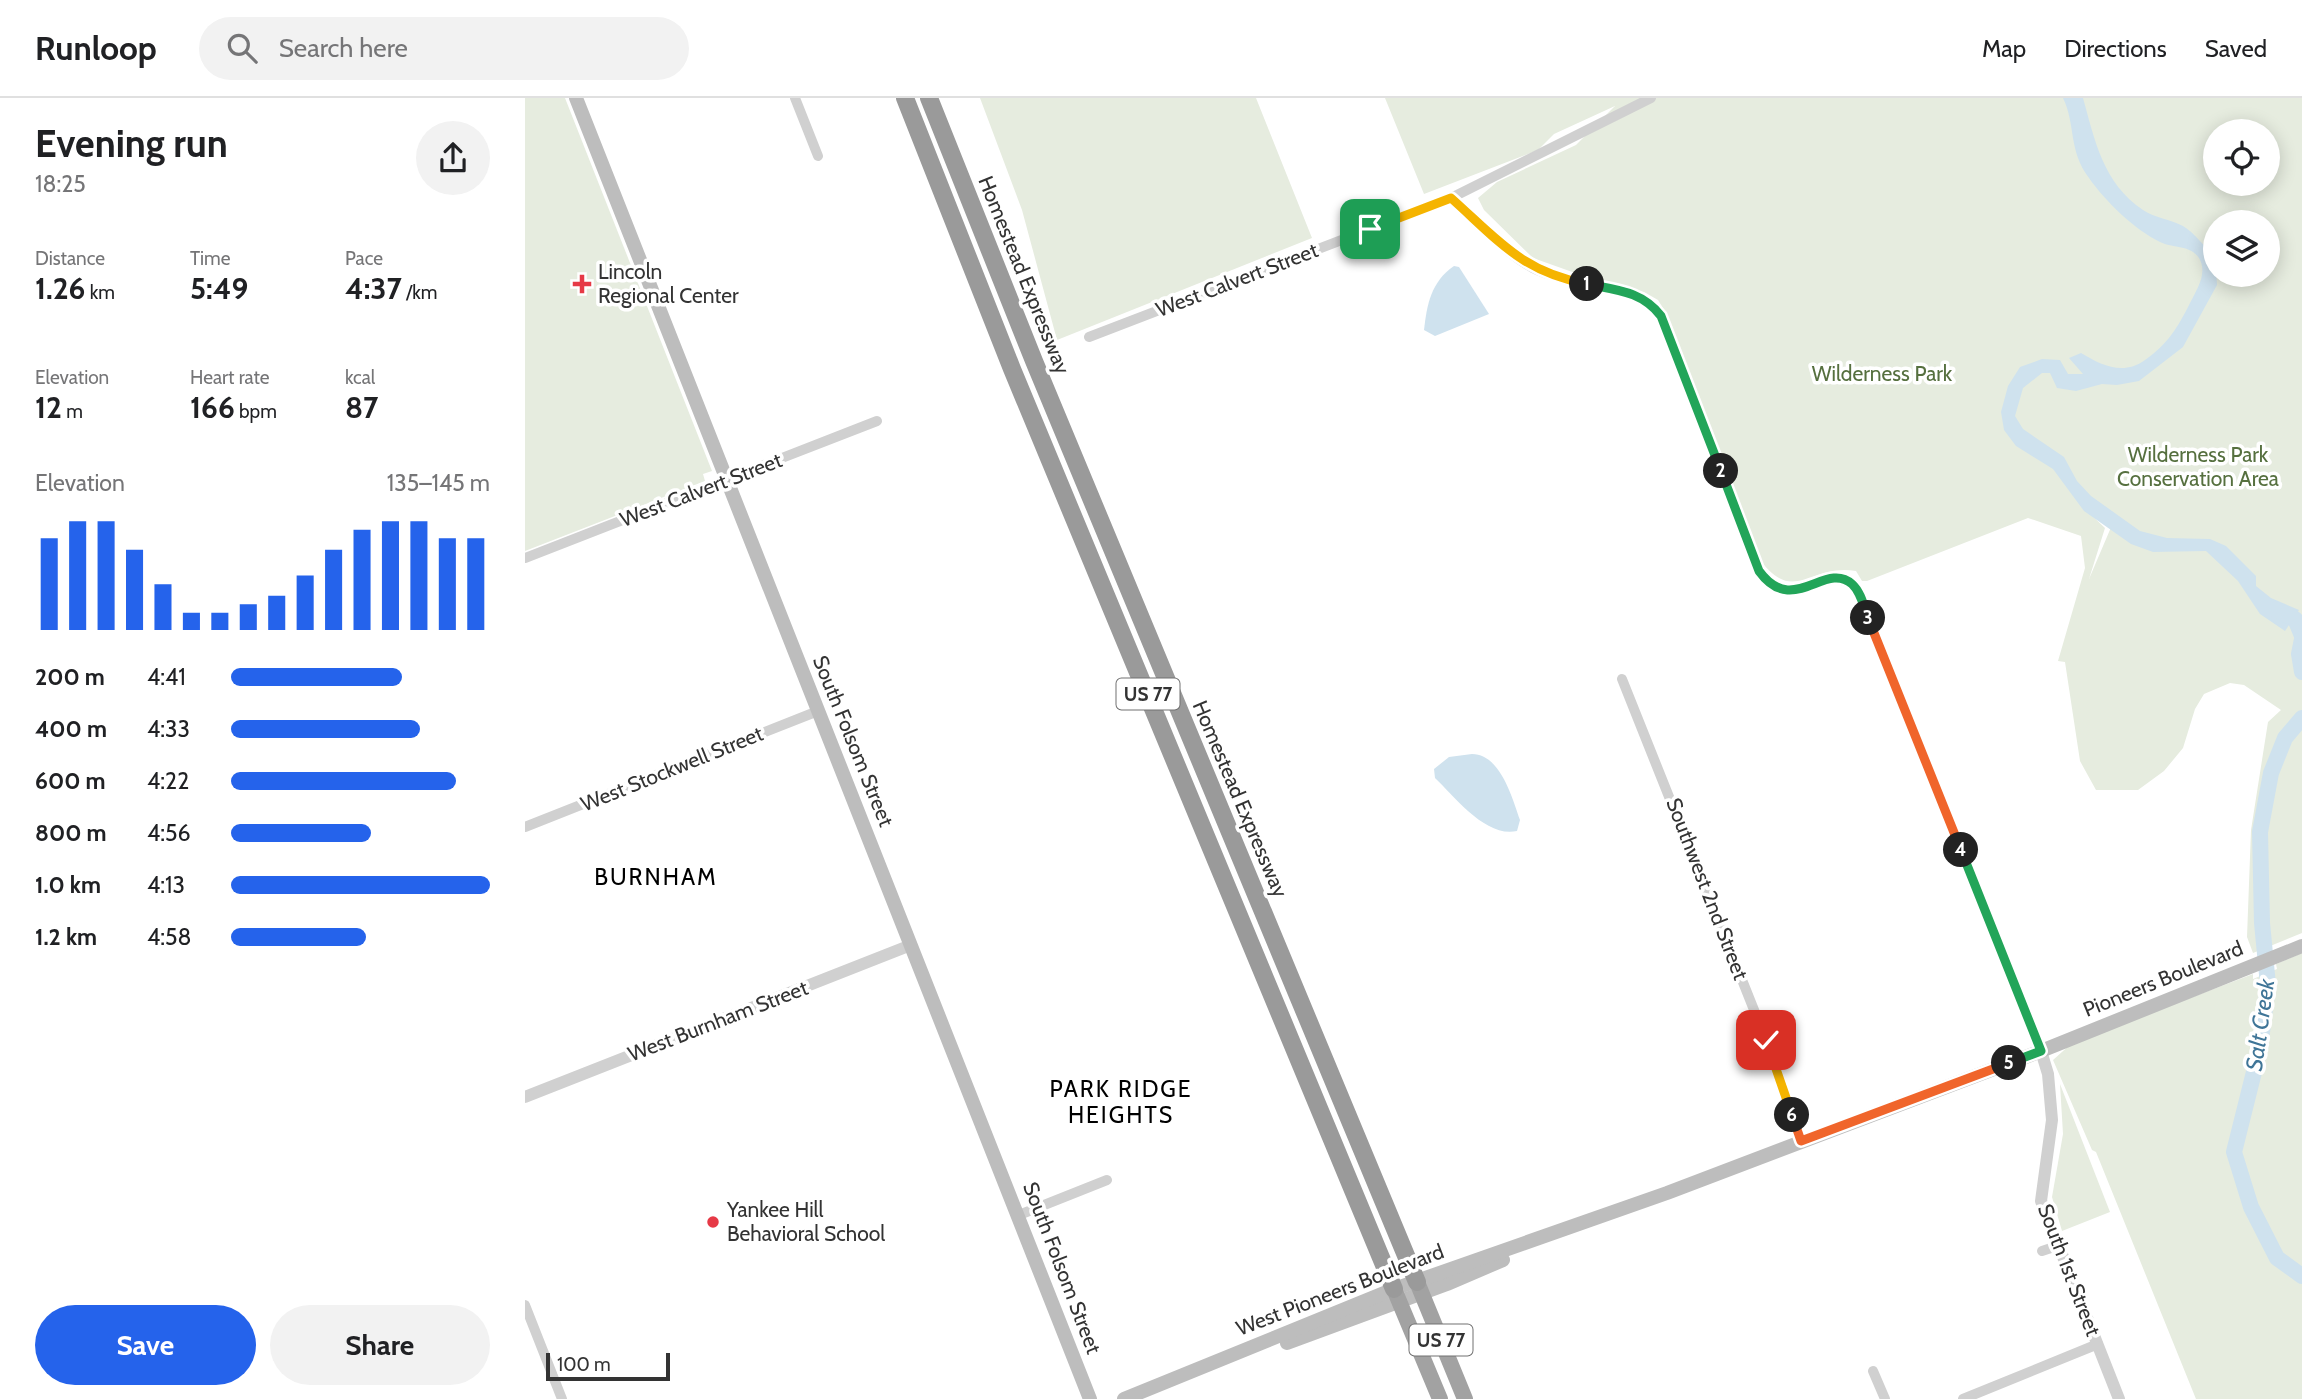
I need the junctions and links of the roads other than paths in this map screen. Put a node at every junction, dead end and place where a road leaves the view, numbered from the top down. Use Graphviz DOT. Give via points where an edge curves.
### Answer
graph roads {
  1 [pos="576,98"];
  2 [pos="795,98"];
  3 [pos="905,98"];
  4 [pos="929,98"];
  5 [pos="1651,98"];
  6 [pos="818,156"];
  7 [pos="1451,198"];
  8 [pos="1090,337"];
  9 [pos="877,421"];
  10 [pos="727,480"];
  11 [pos="525,558"];
  12 [pos="1622,679"];
  13 [pos="818,711"];
  14 [pos="525,827"];
  15 [pos="911,944"];
  16 [pos="2299,947"];
  17 [pos="2041,1051"];
  18 [pos="525,1097"];
  19 [pos="1801,1141"];
  20 [pos="1107,1181"];
  21 [pos="1019,1215"];
  22 [pos="2057,1246"];
  23 [pos="2042,1251"];
  24 [pos="1419,1288"];
  25 [pos="1397,1295"];
  26 [pos="525,1305"];
  27 [pos="2098,1345"];
  28 [pos="1873,1371"];
  29 [pos="562,1399"];
  30 [pos="1090,1399"];
  31 [pos="1126,1399"];
  32 [pos="1440,1399"];
  33 [pos="1465,1399"];
  34 [pos="1885,1399"];
  35 [pos="1963,1399"];
  36 [pos="2119,1399"];
  1 -- 10 [label="main road, South Folsom Street"];
  2 -- 6 [label="street"];
  3 -- 25 [label="highway, US 77" via="1012,369"];
  4 -- 24 [label="highway, Homestead Expressway / US 77"];
  5 -- 7 [label="street, West Calvert Street"];
  7 -- 8 [label="street, West Calvert Street"];
  7 -- 17 [label="street, South 1st Street" via="1521,261 1579,283 1632,293 1654,307 1759,571 1771,585 1788,591 1834,578 1850,582 1857,590"];
  9 -- 10 [label="street, West Calvert Street"];
  10 -- 11 [label="street, West Calvert Street"];
  10 -- 13 [label="main road, South Folsom Street"];
  12 -- 19 [label="street, Southwest 2nd Street" via="1766,1040"];
  13 -- 14 [label="street, West Stockwell Street"];
  13 -- 15 [label="main road, South Folsom Street"];
  15 -- 18 [label="street, West Burnham Street"];
  15 -- 21 [label="main road, South Folsom Street"];
  16 -- 17 [label="main road, Pioneers Boulevard"];
  17 -- 19 [label="main road, West Pioneers Boulevard"];
  17 -- 22 [label="street, South 1st Street" via="2052,1120 2041,1201"];
  19 -- 24 [label="main road, West Pioneers Boulevard"];
  20 -- 21 [label="street"];
  21 -- 30 [label="main road, South Folsom Street"];
  22 -- 23 [label="street"];
  22 -- 27 [label="street, South 1st Street"];
  24 -- 25 [label="main road, West Pioneers Boulevard"];
  24 -- 33 [label="highway, Homestead Expressway / US 77"];
  25 -- 31 [label="main road, West Pioneers Boulevard"];
  25 -- 32 [label="highway, US 77"];
  26 -- 29 [label="street"];
  27 -- 35 [label="street"];
  27 -- 36 [label="street, South 1st Street"];
  28 -- 34 [label="street"];
}
